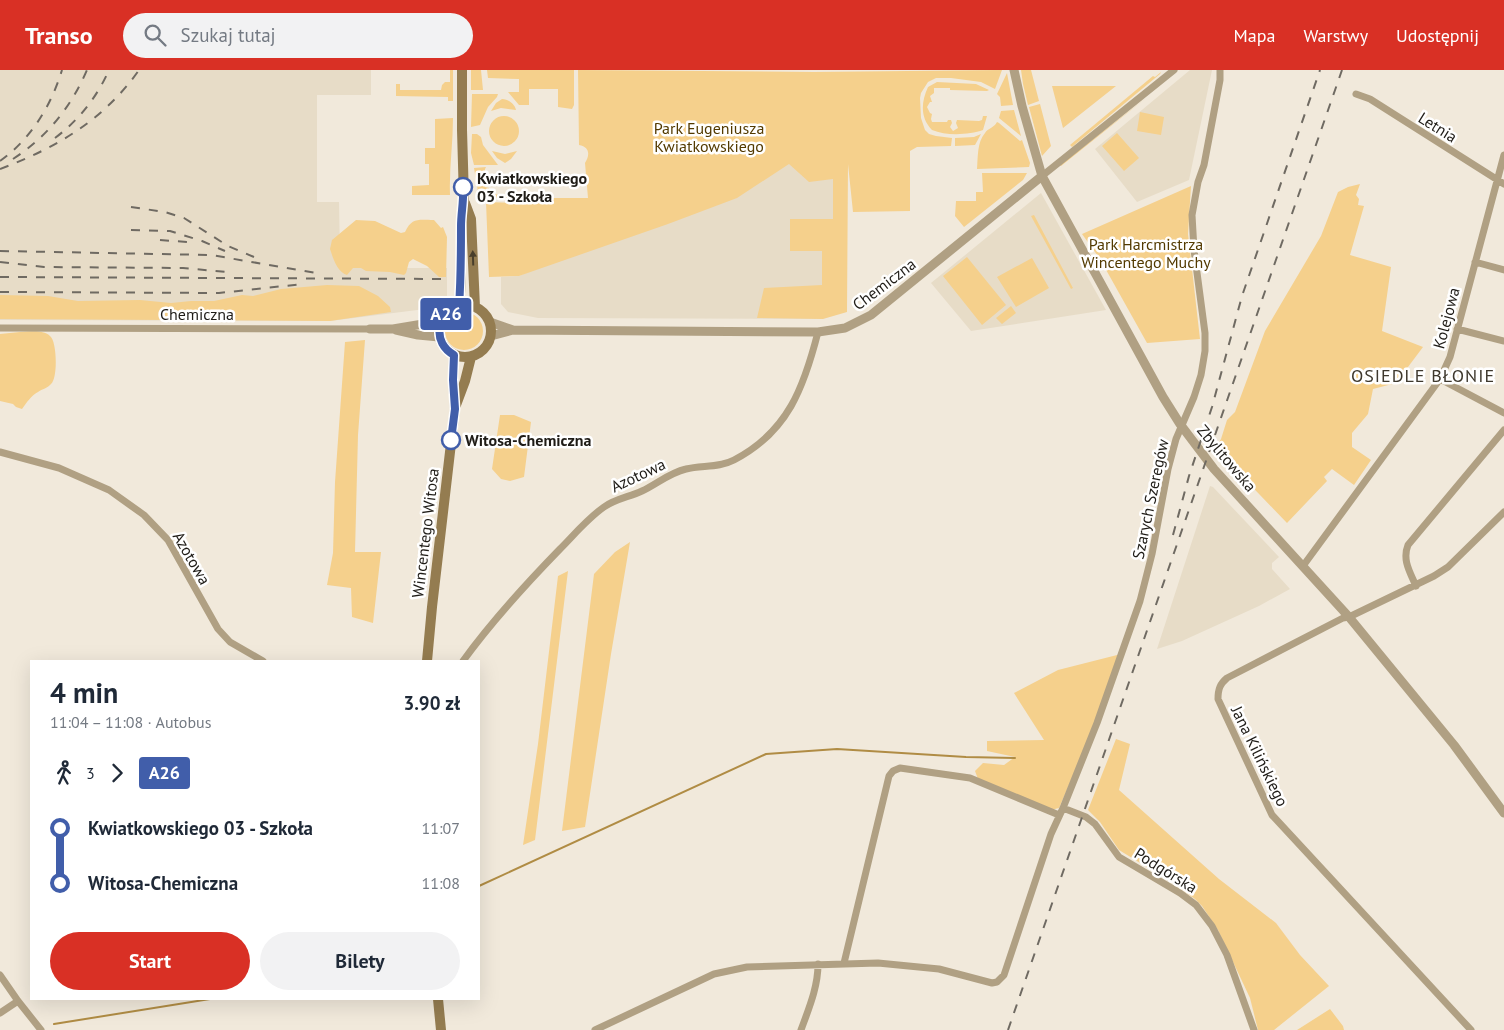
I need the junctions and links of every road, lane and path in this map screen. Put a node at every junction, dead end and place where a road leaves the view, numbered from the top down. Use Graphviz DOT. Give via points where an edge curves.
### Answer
graph roads {
  1 [pos="462,70"];
  2 [pos="1014,70"];
  3 [pos="1174,70"];
  4 [pos="1220,70"];
  5 [pos="1356,94"];
  6 [pos="1504,155"];
  7 [pos="1042,176"];
  8 [pos="1497,180"];
  9 [pos="1504,184"];
  10 [pos="464,199"];
  11 [pos="1475,262"];
  12 [pos="1504,270"];
  13 [pos="459,306"];
  14 [pos="475,307"];
  15 [pos="441,321"];
  16 [pos="490,322"];
  17 [pos="0,328"];
  18 [pos="370,329"];
  19 [pos="393,329"];
  20 [pos="1457,329"];
  21 [pos="513,330"];
  22 [pos="818,332"];
  23 [pos="491,336"];
  24 [pos="439,337"];
  25 [pos="1504,341"];
  26 [pos="454,355"];
  27 [pos="471,357"];
  28 [pos="1440,379"];
  29 [pos="455,409"];
  30 [pos="1504,413"];
  31 [pos="1504,430"];
  32 [pos="0,452"];
  33 [pos="1504,512"];
  34 [pos="1303,566"];
  35 [pos="1416,586"];
  36 [pos="1349,617"];
  37 [pos="261,660"];
  38 [pos="427,660"];
  39 [pos="464,660"];
  40 [pos="1063,808"];
  41 [pos="1504,813"];
  42 [pos="1059,815"];
  43 [pos="818,964"];
  44 [pos="844,964"];
  45 [pos="0,975"];
  46 [pos="438,1000"];
  47 [pos="18,1001"];
  48 [pos="0,1013"];
  49 [pos="41,1030"];
  50 [pos="441,1030"];
  51 [pos="595,1030"];
  52 [pos="801,1030"];
  53 [pos="1254,1030"];
  54 [pos="1471,1030"];
  1 -- 10 [label="main road"];
  2 -- 7 [label="street, Zbylitowska"];
  3 -- 7 [label="street, Chemiczna"];
  4 -- 40 [label="street, Szarych Szeregów" via="1192,215 1205,333 1201,375 1176,439 1140,601"];
  5 -- 8 [label="street, Letnia" via="1370,99"];
  6 -- 8 [label="street, Kolejowa"];
  7 -- 22 [label="street, Chemiczna" via="871,315 845,328"];
  7 -- 34 [label="street, Zbylitowska" via="1162,398 1214,469"];
  8 -- 9 [label="street, Letnia"];
  8 -- 11 [label="street, Kolejowa"];
  10 -- 13 [label="main road"];
  14 -- 10 [label="main road, one-way" via="471,219"];
  11 -- 12 [label="street"];
  11 -- 20 [label="street, Kolejowa"];
  13 -- 14 [label="main road"];
  13 -- 15 [label="main road" via="448,311"];
  14 -- 16 [label="main road"];
  15 -- 19 [label="street, Chemiczna"];
  15 -- 24 [label="main road"];
  16 -- 21 [label="street, Chemiczna"];
  16 -- 23 [label="main road"];
  17 -- 18 [label="street, Chemiczna"];
  18 -- 19 [label="street, Chemiczna"];
  19 -- 24 [label="street, Chemiczna"];
  20 -- 25 [label="street"];
  20 -- 28 [label="street, Kolejowa"];
  21 -- 22 [label="street, Chemiczna"];
  21 -- 23 [label="street, Chemiczna"];
  22 -- 39 [label="street, Azotowa" via="792,407 768,435 733,461 674,472 603,508 507,605"];
  23 -- 27 [label="main road" via="486,347"];
  24 -- 26 [label="main road" via="443,346"];
  26 -- 27 [label="main road"];
  26 -- 29 [label="main road, Wincentego Witosa"];
  27 -- 29 [label="main road, Wincentego Witosa"];
  28 -- 30 [label="street"];
  28 -- 34 [label="street, Kolejowa"];
  29 -- 38 [label="main road, Wincentego Witosa"];
  31 -- 35 [label="street" via="1408,545 1406,562"];
  32 -- 37 [label="street, Azotowa" via="59,468 109,490 144,515 168,540 218,629 230,642"];
  33 -- 35 [label="street, Jana Kilińskiego" via="1448,567"];
  34 -- 36 [label="street, Zbylitowska"];
  35 -- 36 [label="street, Jana Kilińskiego"];
  36 -- 41 [label="street, Zbylitowska" via="1454,745"];
  36 -- 54 [label="street, Jana Kilińskiego" via="1227,678 1218,689 1218,699 1272,815"];
  40 -- 42 [label="street, Szarych Szeregów"];
  40 -- 53 [label="street, Podgórska" via="1090,820 1119,857 1196,905 1212,926 1227,955"];
  42 -- 44 [label="street, Szarych Szeregów" via="1004,974 997,982 979,981 912,965"];
  42 -- 44 [label="street" via="970,778 900,768 893,771 889,776"];
  43 -- 44 [label="street"];
  43 -- 51 [label="street" via="747,967 714,974"];
  43 -- 52 [label="street" via="815,991"];
  45 -- 47 [label="street"];
  46 -- 50 [label="main road"];
  47 -- 48 [label="street"];
  47 -- 49 [label="street"];
}
